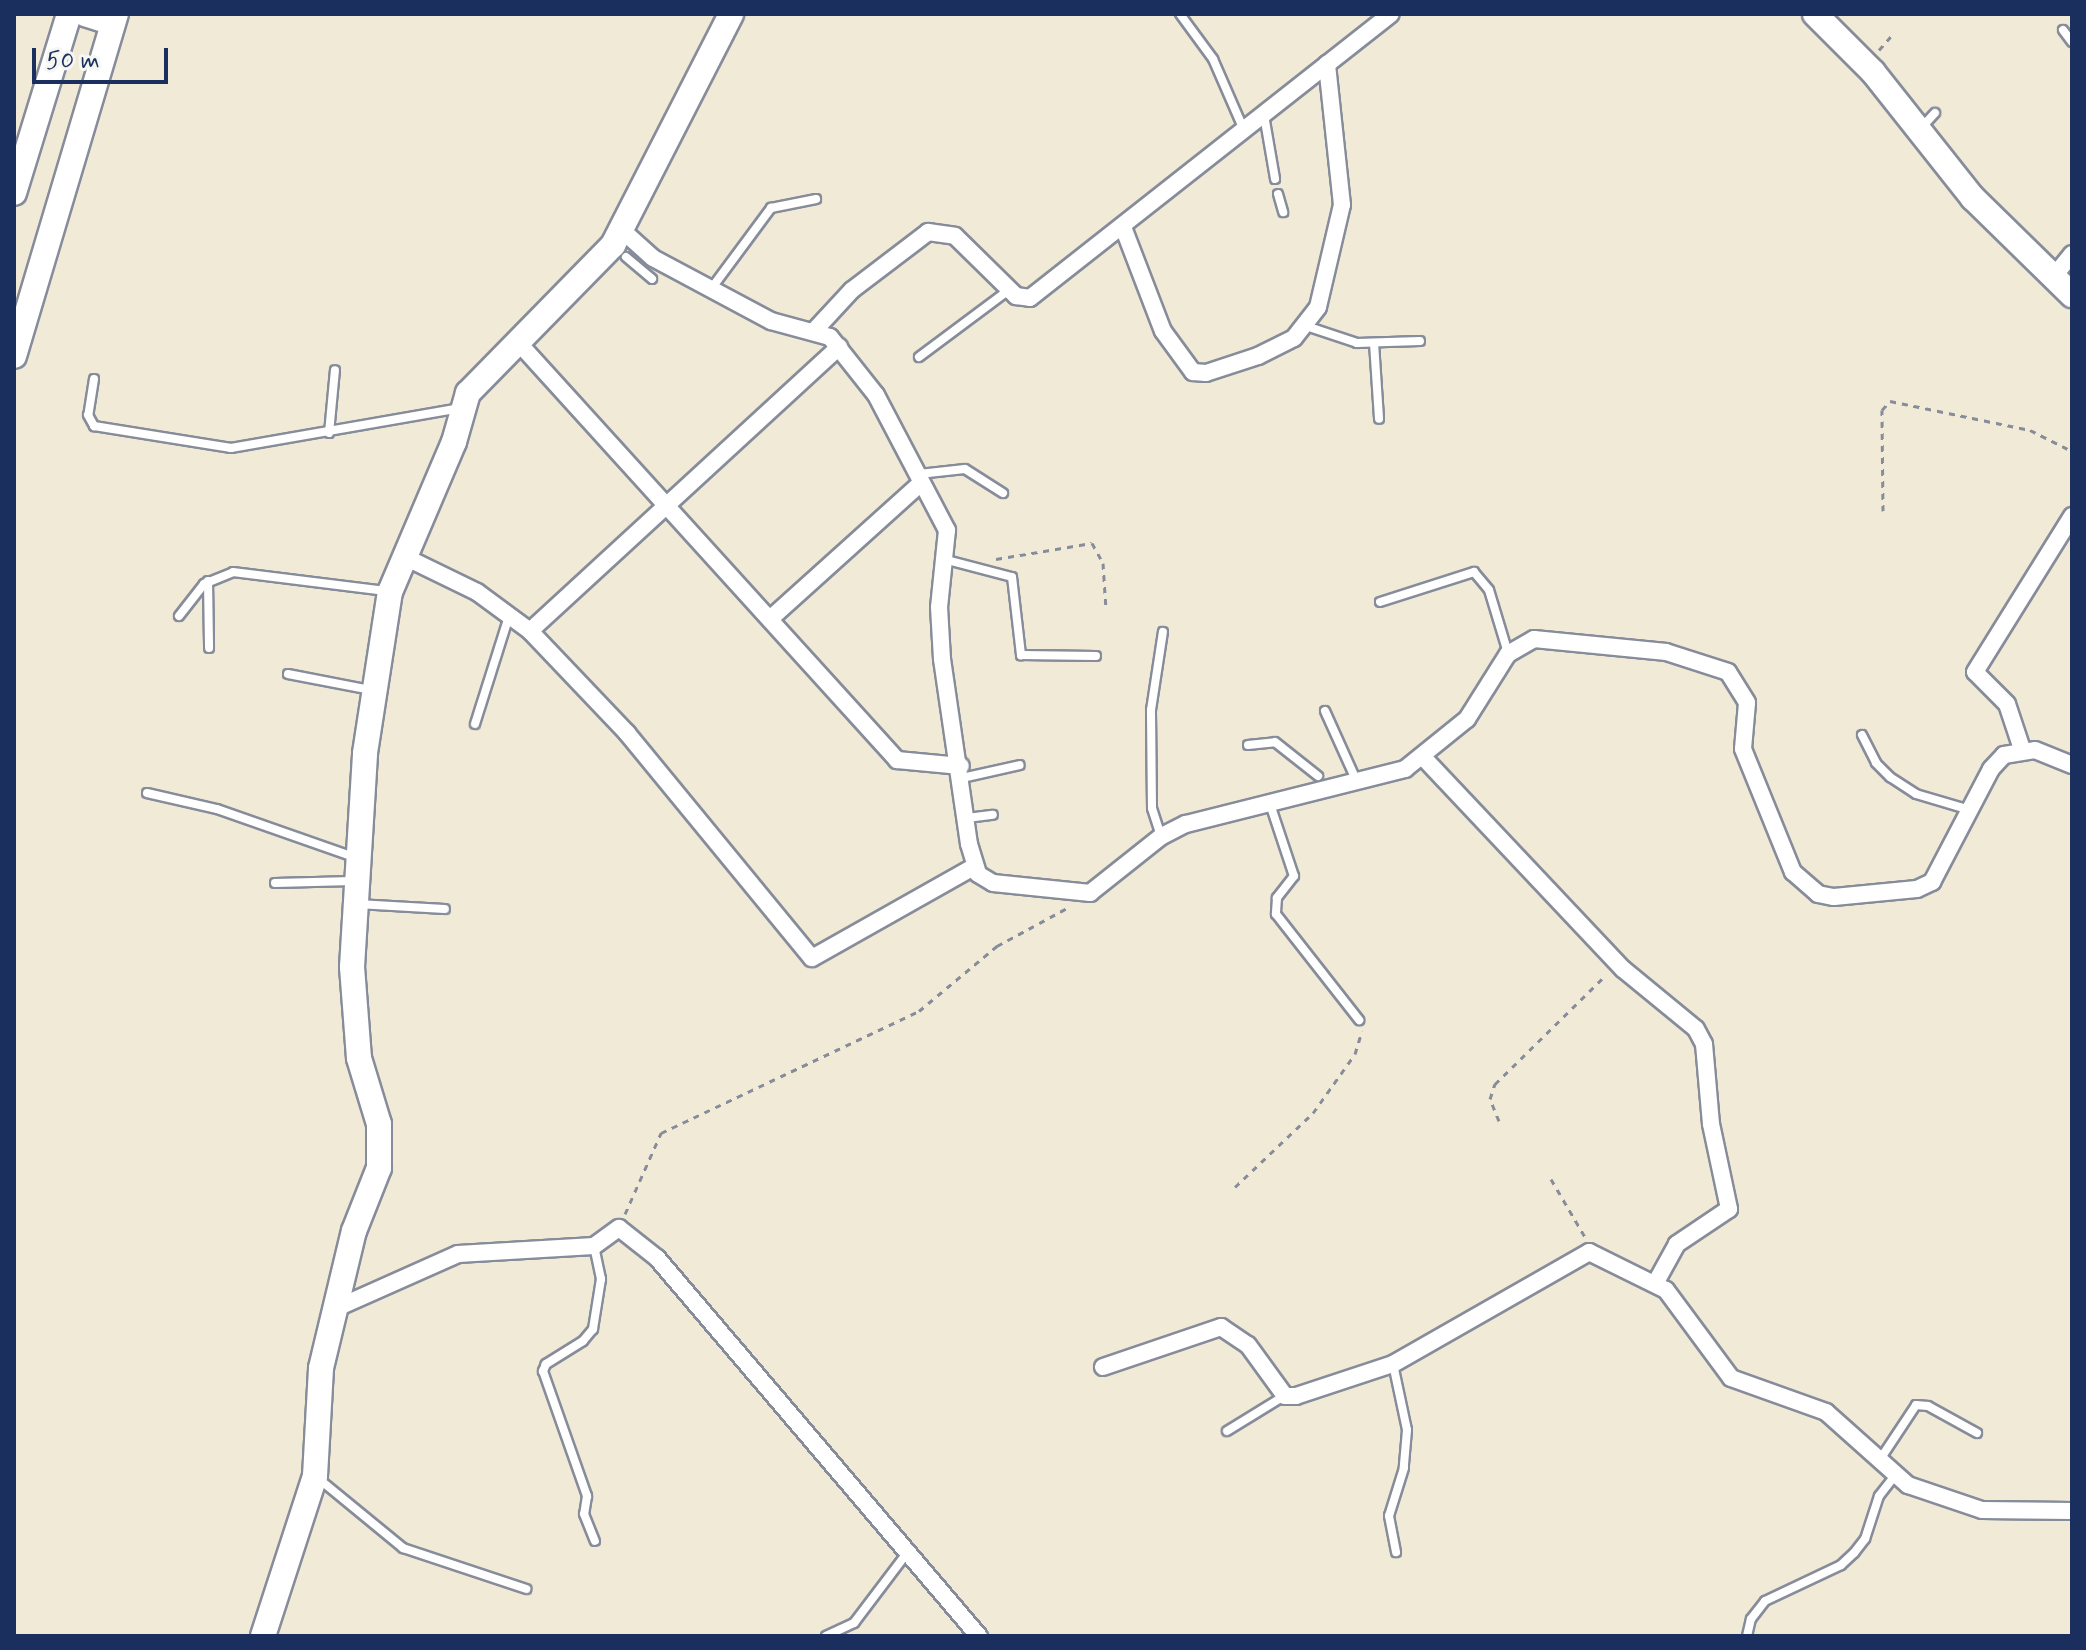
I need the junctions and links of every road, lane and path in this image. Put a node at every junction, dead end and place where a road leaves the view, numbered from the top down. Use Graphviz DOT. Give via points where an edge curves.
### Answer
graph roads {
  1 [pos="69,14"];
  2 [pos="85,14"];
  3 [pos="731,14"];
  4 [pos="1180,14"];
  5 [pos="1391,14"];
  6 [pos="1815,14"];
  7 [pos="115,19"];
  8 [pos="2063,30"];
  9 [pos="2072,42"];
  10 [pos="1327,64"];
  11 [pos="1935,113"];
  12 [pos="1264,115"];
  13 [pos="1244,131"];
  14 [pos="1917,132"];
  15 [pos="1275,179"];
  16 [pos="14,193"];
  17 [pos="1278,194"];
  18 [pos="816,199"];
  19 [pos="1283,212"];
  20 [pos="1123,227"];
  21 [pos="620,246"];
  22 [pos="2067,260"];
  23 [pos="652,279"];
  24 [pos="1010,289"];
  25 [pos="710,290"];
  26 [pos="2072,295"];
  27 [pos="1306,326"];
  28 [pos="814,331"];
  29 [pos="517,341"];
  30 [pos="1420,341"];
  31 [pos="1374,343"];
  32 [pos="839,347"];
  33 [pos="14,356"];
  34 [pos="919,357"];
  35 [pos="335,370"];
  36 [pos="94,379"];
  37 [pos="466,407"];
  38 [pos="1379,419"];
  39 [pos="329,433"];
  40 [pos="2072,451"];
  41 [pos="917,479"];
  42 [pos="1003,493"];
  43 [pos="667,505"];
  44 [pos="1883,511"];
  45 [pos="2072,516"];
  46 [pos="405,557"];
  47 [pos="947,560"];
  48 [pos="970,565"];
  49 [pos="208,581"];
  50 [pos="390,592"];
  51 [pos="1380,602"];
  52 [pos="1106,609"];
  53 [pos="509,615"];
  54 [pos="179,616"];
  55 [pos="770,619"];
  56 [pos="530,631"];
  57 [pos="1163,632"];
  58 [pos="209,648"];
  59 [pos="1508,654"];
  60 [pos="1096,656"];
  61 [pos="288,674"];
  62 [pos="372,690"];
  63 [pos="1325,711"];
  64 [pos="475,724"];
  65 [pos="1862,735"];
  66 [pos="1248,745"];
  67 [pos="2022,749"];
  68 [pos="1423,757"];
  69 [pos="1020,765"];
  70 [pos="2072,765"];
  71 [pos="962,772"];
  72 [pos="1318,776"];
  73 [pos="1357,783"];
  74 [pos="147,793"];
  75 [pos="1270,804"];
  76 [pos="1971,810"];
  77 [pos="993,815"];
  78 [pos="967,818"];
  79 [pos="1162,836"];
  80 [pos="975,866"];
  81 [pos="358,881"];
  82 [pos="275,883"];
  83 [pos="1090,893"];
  84 [pos="445,909"];
  85 [pos="1618,963"];
  86 [pos="1359,1020"];
  87 [pos="1499,1121"];
  88 [pos="1551,1179"];
  89 [pos="1235,1187"];
  90 [pos="619,1228"];
  91 [pos="594,1246"];
  92 [pos="1589,1252"];
  93 [pos="1656,1282"];
  94 [pos="339,1307"];
  95 [pos="1393,1364"];
  96 [pos="1103,1367"];
  97 [pos="1285,1396"];
  98 [pos="1227,1431"];
  99 [pos="1977,1433"];
  100 [pos="1878,1461"];
  101 [pos="315,1476"];
  102 [pos="1894,1477"];
  103 [pos="2072,1511"];
  104 [pos="595,1541"];
  105 [pos="1396,1552"];
  106 [pos="907,1553"];
  107 [pos="526,1589"];
  108 [pos="263,1636"];
  109 [pos="826,1636"];
  110 [pos="979,1636"];
  111 [pos="1747,1636"];
  1 -- 16 [label="street"];
  2 -- 7 [label="street"];
  3 -- 21 [label="street"];
  4 -- 13 [label="lane" via="1213,59"];
  5 -- 10 [label="street"];
  6 -- 14 [label="street" via="1873,72"];
  7 -- 33 [label="street"];
  8 -- 9 [label="lane"];
  10 -- 12 [label="street"];
  10 -- 27 [label="street" via="1342,205 1336,246"];
  11 -- 14 [label="lane"];
  12 -- 13 [label="street"];
  12 -- 15 [label="lane"];
  13 -- 20 [label="street"];
  14 -- 22 [label="street" via="1973,198"];
  17 -- 19 [label="lane"];
  18 -- 25 [label="lane" via="784,201 771,208"];
  20 -- 24 [label="street" via="1030,298 1023,300"];
  20 -- 27 [label="street" via="1163,331 1193,372 1206,373 1258,356"];
  21 -- 23 [label="lane"];
  21 -- 25 [label="street"];
  21 -- 29 [label="street"];
  22 -- 26 [label="street"];
  24 -- 28 [label="street" via="955,236 928,232 852,290"];
  24 -- 34 [label="lane"];
  25 -- 28 [label="street" via="771,321"];
  27 -- 31 [label="lane" via="1331,339"];
  28 -- 32 [label="street"];
  29 -- 37 [label="street" via="468,393"];
  29 -- 43 [label="street"];
  30 -- 31 [label="lane"];
  31 -- 38 [label="lane"];
  32 -- 41 [label="street" via="876,395"];
  32 -- 43 [label="street"];
  35 -- 39 [label="lane"];
  36 -- 39 [label="lane" via="88,415 94,426 105,430 231,448"];
  37 -- 39 [label="lane"];
  37 -- 46 [label="street"];
  40 -- 44 [label="path" via="2030,430 1890,401 1882,410"];
  41 -- 42 [label="lane" via="965,469"];
  41 -- 47 [label="street" via="947,530"];
  41 -- 55 [label="street"];
  43 -- 55 [label="street"];
  43 -- 56 [label="street"];
  45 -- 67 [label="street" via="1975,672 2007,704"];
  46 -- 50 [label="street"];
  46 -- 53 [label="street" via="477,592"];
  47 -- 48 [label="lane"];
  47 -- 71 [label="street" via="940,584 941,648"];
  48 -- 52 [label="path" via="1092,543 1103,563"];
  48 -- 60 [label="lane" via="1012,577 1021,655"];
  49 -- 50 [label="lane" via="233,572"];
  49 -- 54 [label="lane"];
  49 -- 58 [label="lane"];
  50 -- 62 [label="street"];
  51 -- 59 [label="lane" via="1474,572 1489,590"];
  53 -- 56 [label="street"];
  53 -- 64 [label="lane"];
  55 -- 71 [label="street" via="897,760"];
  56 -- 80 [label="street" via="627,733 812,958"];
  57 -- 79 [label="lane" via="1151,710 1152,808"];
  59 -- 68 [label="street" via="1479,706"];
  59 -- 76 [label="street" via="1534,639 1666,652 1728,672 1747,703 1743,749 1793,872 1818,894 1917,889 1932,882"];
  61 -- 62 [label="lane"];
  62 -- 81 [label="street"];
  63 -- 73 [label="lane"];
  65 -- 76 [label="lane" via="1890,777 1916,794"];
  66 -- 72 [label="lane" via="1275,742"];
  67 -- 70 [label="street"];
  67 -- 76 [label="street" via="2004,755 1991,769"];
  68 -- 73 [label="street" via="1405,769"];
  68 -- 85 [label="street"];
  69 -- 71 [label="lane"];
  71 -- 78 [label="street"];
  73 -- 75 [label="street"];
  74 -- 81 [label="lane" via="217,809"];
  75 -- 79 [label="street" via="1186,824"];
  75 -- 86 [label="lane" via="1294,876 1277,898 1276,914"];
  77 -- 78 [label="lane"];
  78 -- 80 [label="street"];
  79 -- 83 [label="street"];
  80 -- 83 [label="street" via="993,883"];
  81 -- 82 [label="lane"];
  81 -- 84 [label="lane"];
  81 -- 94 [label="street" via="352,967 359,1058 379,1124 379,1168 354,1231"];
  83 -- 90 [label="path" via="997,946 919,1011 661,1133"];
  85 -- 87 [label="path" via="1495,1084 1490,1099"];
  85 -- 93 [label="street" via="1696,1029 1704,1044 1711,1124 1728,1199 1725,1216 1677,1244"];
  86 -- 89 [label="path" via="1361,1041 1335,1085 1286,1143"];
  88 -- 92 [label="path" via="1575,1214"];
  90 -- 91 [label="street"];
  90 -- 106 [label="street" via="657,1258"];
  91 -- 94 [label="street" via="458,1254"];
  91 -- 104 [label="lane" via="601,1279 593,1329 543,1371 587,1496 584,1514"];
  92 -- 93 [label="street"];
  92 -- 95 [label="street"];
  93 -- 100 [label="street" via="1731,1378 1826,1412"];
  94 -- 101 [label="street" via="321,1368"];
  95 -- 97 [label="street"];
  95 -- 105 [label="lane" via="1407,1430 1404,1468 1389,1516"];
  96 -- 97 [label="street" via="1221,1327 1248,1345"];
  97 -- 98 [label="lane"];
  99 -- 100 [label="lane" via="1928,1406 1916,1405"];
  100 -- 102 [label="street"];
  101 -- 107 [label="lane" via="403,1548"];
  101 -- 108 [label="street"];
  102 -- 103 [label="street" via="1982,1510"];
  102 -- 111 [label="lane" via="1879,1496 1865,1539 1854,1553 1841,1565 1765,1601 1751,1619"];
  106 -- 109 [label="lane" via="854,1623"];
  106 -- 110 [label="street"];
}
